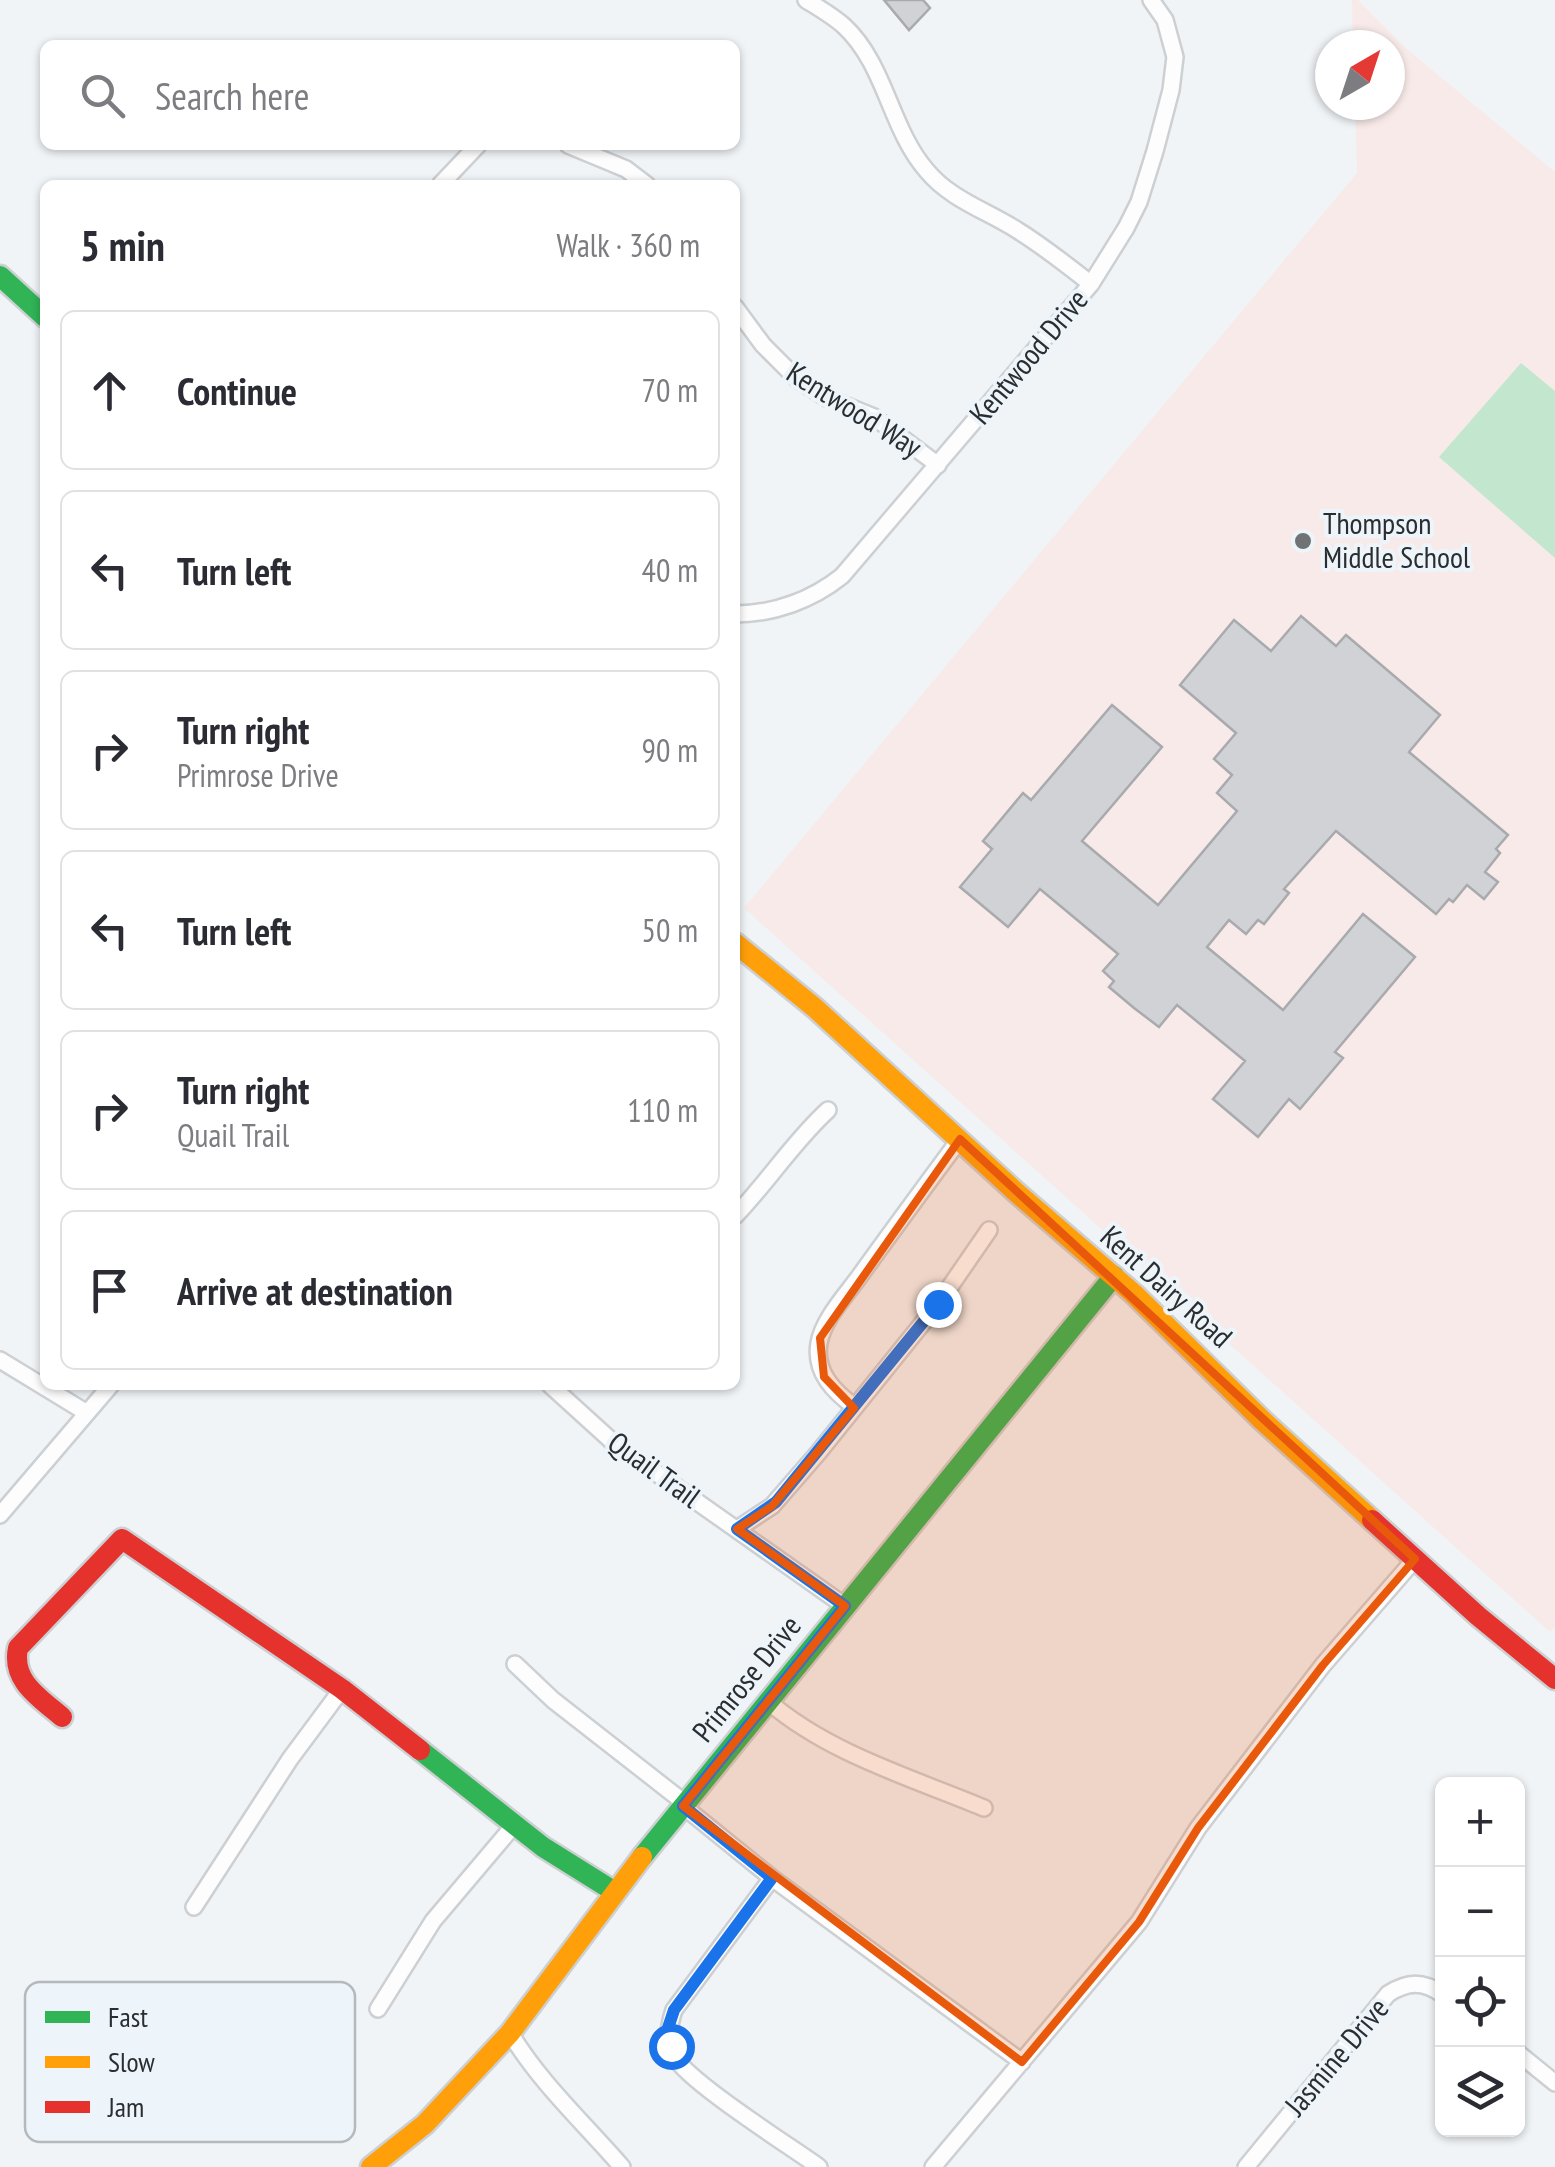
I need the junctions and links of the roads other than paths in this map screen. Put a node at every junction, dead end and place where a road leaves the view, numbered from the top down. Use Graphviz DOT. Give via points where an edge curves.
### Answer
graph roads {
  1 [pos="806,0"];
  2 [pos="1150,0"];
  3 [pos="473,150"];
  4 [pos="580,150"];
  5 [pos="445,180"];
  6 [pos="640,180"];
  7 [pos="0,276"];
  8 [pos="1091,284"];
  9 [pos="40,312"];
  10 [pos="740,313"];
  11 [pos="938,465"];
  12 [pos="740,614"];
  13 [pos="740,947"];
  14 [pos="828,1110"];
  15 [pos="960,1139"];
  16 [pos="740,1211"];
  17 [pos="989,1230"];
  18 [pos="1114,1276"];
  19 [pos="0,1360"];
  20 [pos="40,1384"];
  21 [pos="50,1390"];
  22 [pos="107,1390"];
  23 [pos="556,1390"];
  24 [pos="854,1407"];
  25 [pos="88,1413"];
  26 [pos="0,1515"];
  27 [pos="737,1529"];
  28 [pos="1415,1559"];
  29 [pos="845,1606"];
  30 [pos="515,1664"];
  31 [pos="1554,1675"];
  32 [pos="342,1689"];
  33 [pos="769,1702"];
  34 [pos="62,1717"];
  35 [pos="683,1806"];
  36 [pos="984,1808"];
  37 [pos="515,1824"];
  38 [pos="772,1878"];
  39 [pos="615,1892"];
  40 [pos="194,1908"];
  41 [pos="1435,1989"];
  42 [pos="378,2009"];
  43 [pos="510,2034"];
  44 [pos="1525,2059"];
  45 [pos="1022,2062"];
  46 [pos="1555,2083"];
  47 [pos="1248,2166"];
  48 [pos="370,2167"];
  49 [pos="622,2167"];
  50 [pos="819,2167"];
  51 [pos="933,2167"];
  1 -- 8 [label="street" via="854,38 929,174"];
  2 -- 8 [label="street, Kentwood Drive" via="1165,20 1175,57 1171,90 1139,202"];
  3 -- 5 [label="street"];
  4 -- 6 [label="street"];
  7 -- 9 [label="street"];
  8 -- 11 [label="street, Kentwood Drive"];
  10 -- 11 [label="street, Kentwood Way" via="798,379 874,417"];
  11 -- 12 [label="street, Kentwood Drive" via="825,589 767,611"];
  13 -- 15 [label="street, Kent Dairy Road"];
  14 -- 16 [label="street"];
  15 -- 18 [label="street, Kent Dairy Road"];
  15 -- 24 [label="street" via="820,1338 824,1377"];
  17 -- 24 [label="street"];
  18 -- 28 [label="street, Kent Dairy Road"];
  18 -- 29 [label="street, Primrose Drive"];
  19 -- 20 [label="street"];
  21 -- 25 [label="street"];
  22 -- 25 [label="street"];
  23 -- 27 [label="street, Quail Trail" via="615,1444"];
  24 -- 27 [label="street" via="772,1506"];
  25 -- 26 [label="street"];
  27 -- 29 [label="street, Quail Trail"];
  28 -- 31 [label="street, Kent Dairy Road"];
  28 -- 45 [label="street" via="1323,1664 1198,1828 1139,1922"];
  29 -- 33 [label="street, Primrose Drive"];
  30 -- 35 [label="street"];
  32 -- 34 [label="street" via="122,1540 13,1660 18,1676"];
  32 -- 37 [label="street"];
  32 -- 40 [label="street"];
  33 -- 35 [label="street, Primrose Drive"];
  33 -- 36 [label="street" via="860,1757"];
  35 -- 38 [label="street"];
  35 -- 39 [label="street, Primrose Drive"];
  37 -- 39 [label="street"];
  37 -- 42 [label="street" via="433,1921"];
  38 -- 45 [label="street"];
  38 -- 50 [label="street" via="674,2010 668,2028 679,2062"];
  39 -- 43 [label="street, Primrose Drive"];
  41 -- 47 [label="street, Jasmine Drive" via="1414,1983 1388,1994"];
  43 -- 48 [label="street, Primrose Drive" via="436,2114"];
  43 -- 49 [label="street" via="574,2119"];
  44 -- 46 [label="street"];
  45 -- 51 [label="street"];
}
